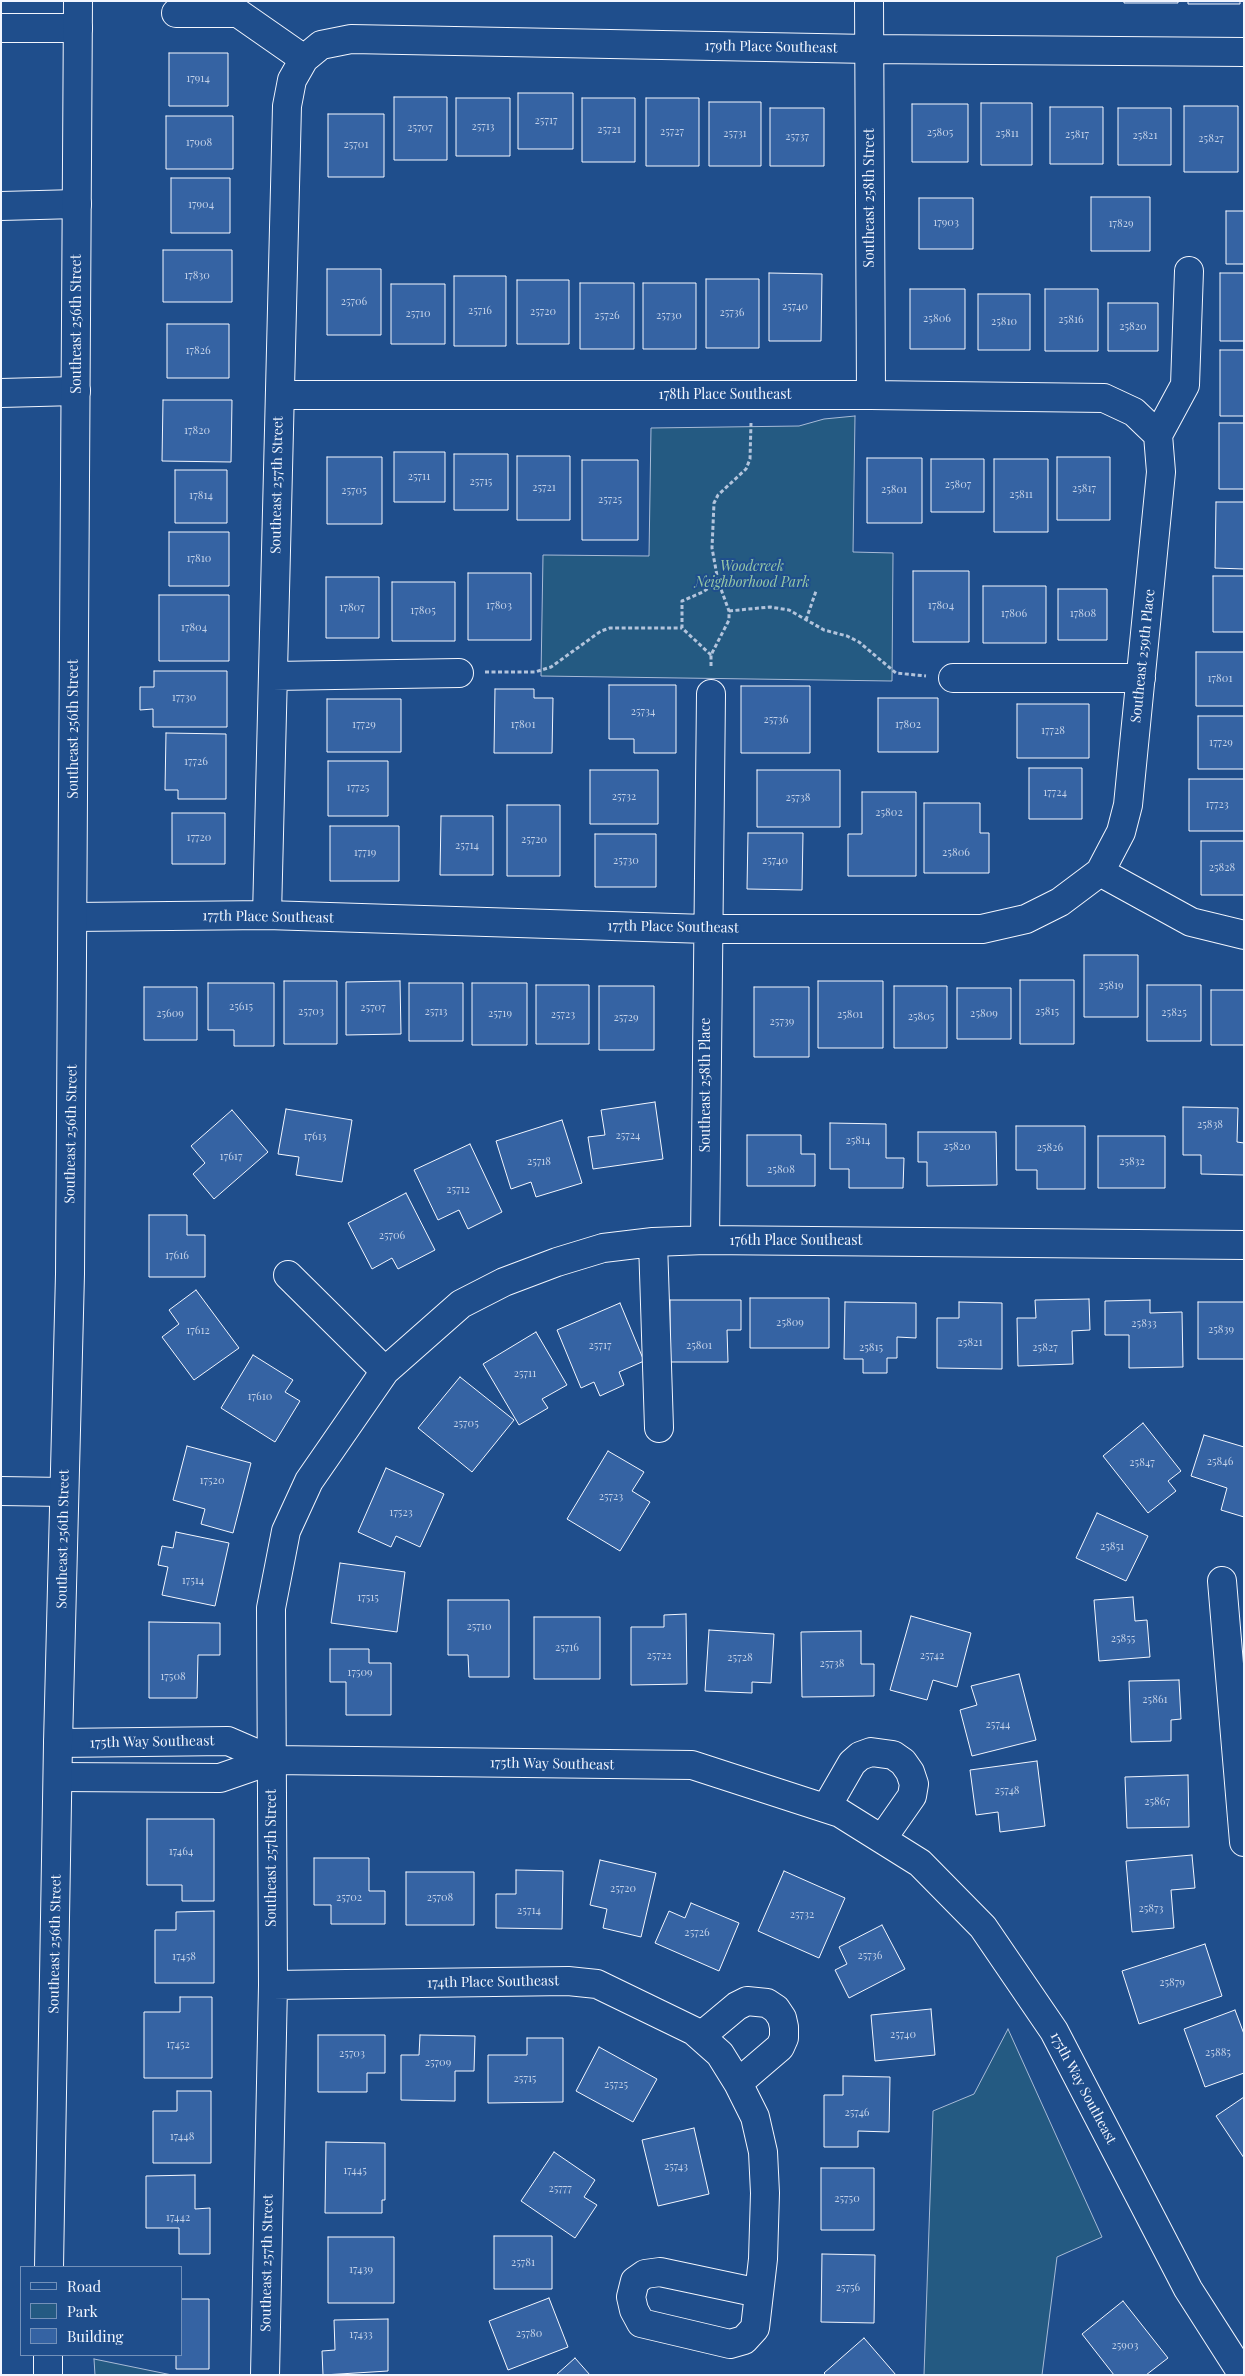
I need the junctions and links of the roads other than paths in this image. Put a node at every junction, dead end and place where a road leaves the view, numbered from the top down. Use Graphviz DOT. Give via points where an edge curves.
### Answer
graph roads {
  1 [pos="78,1"];
  2 [pos="869,1"];
  3 [pos="176,12"];
  4 [pos="1,28"];
  5 [pos="78,28"];
  6 [pos="869,49"];
  7 [pos="1244,52"];
  8 [pos="304,59"];
  9 [pos="77,204"];
  10 [pos="1,206"];
  11 [pos="1188,270"];
  12 [pos="76,391"];
  13 [pos="280,395"];
  14 [pos="871,395"];
  15 [pos="4,396"];
  16 [pos="1158,435"];
  17 [pos="459,673"];
  18 [pos="273,676"];
  19 [pos="953,678"];
  20 [pos="1141,678"];
  21 [pos="711,694"];
  22 [pos="1100,872"];
  23 [pos="267,915"];
  24 [pos="73,917"];
  25 [pos="706,929"];
  26 [pos="1244,935"];
  27 [pos="705,1240"];
  28 [pos="654,1242"];
  29 [pos="1244,1245"];
  30 [pos="288,1275"];
  31 [pos="385,1371"];
  32 [pos="659,1428"];
  33 [pos="1,1491"];
  34 [pos="64,1492"];
  35 [pos="1222,1581"];
  36 [pos="58,1743"];
  37 [pos="272,1760"];
  38 [pos="58,1777"];
  39 [pos="826,1808"];
  40 [pos="882,1840"];
  41 [pos="1244,1842"];
  42 [pos="273,1985"];
  43 [pos="701,2036"];
  44 [pos="738,2083"];
  45 [pos="49,2266"];
  46 [pos="759,2293"];
  47 [pos="48,2356"];
  48 [pos="1240,2373"];
  49 [pos="48,2375"];
  50 [pos="265,2375"];
  1 -- 5 [label="street, Southeast 256th Street"];
  2 -- 6 [label="street, Southeast 258th Street"];
  3 -- 8 [label="street" via="238,12"];
  4 -- 5 [label="street"];
  5 -- 9 [label="street, Southeast 256th Street"];
  6 -- 7 [label="street, 179th Place Southeast"];
  6 -- 8 [label="street, 179th Place Southeast" via="351,39 321,45"];
  6 -- 14 [label="street, Southeast 258th Street"];
  8 -- 13 [label="street, Southeast 257th Street" via="292,80 287,106"];
  9 -- 10 [label="street"];
  9 -- 12 [label="street, Southeast 256th Street"];
  11 -- 16 [label="street" via="1185,384"];
  12 -- 15 [label="street"];
  12 -- 24 [label="street, Southeast 256th Street"];
  13 -- 14 [label="street, 178th Place Southeast"];
  13 -- 18 [label="street, Southeast 257th Street"];
  14 -- 16 [label="street, 178th Place Southeast" via="1104,398 1134,412"];
  16 -- 20 [label="street, Southeast 259th Place" via="1161,472"];
  17 -- 18 [label="street"];
  18 -- 23 [label="street, Southeast 257th Street"];
  19 -- 20 [label="street"];
  20 -- 22 [label="street, Southeast 259th Place" via="1128,805 1121,832"];
  21 -- 25 [label="street, Southeast 258th Place"];
  22 -- 25 [label="street, 177th Place Southeast" via="1052,906 1026,919 982,929"];
  22 -- 26 [label="street" via="1191,922"];
  23 -- 24 [label="street, 177th Place Southeast"];
  23 -- 25 [label="street, 177th Place Southeast"];
  24 -- 34 [label="street, Southeast 256th Street" via="70,1274"];
  25 -- 27 [label="street, Southeast 258th Place"];
  27 -- 28 [label="street, 176th Place Southeast"];
  27 -- 29 [label="street, 176th Place Southeast"];
  28 -- 31 [label="street, 176th Place Southeast" via="603,1248 504,1282 461,1304"];
  28 -- 32 [label="street"];
  30 -- 31 [label="street"];
  31 -- 37 [label="street, Southeast 257th Street" via="309,1481 286,1531 271,1608"];
  33 -- 34 [label="street"];
  34 -- 36 [label="street, Southeast 256th Street"];
  35 -- 41 [label="street"];
  36 -- 37 [label="street, 175th Way Southeast" via="228,1741"];
  36 -- 38 [label="street, Southeast 256th Street"];
  37 -- 38 [label="street, 175th Way Southeast" via="220,1778"];
  37 -- 39 [label="street, 175th Way Southeast" via="692,1765"];
  37 -- 42 [label="street, Southeast 257th Street"];
  38 -- 45 [label="street, Southeast 256th Street"];
  39 -- 40 [label="street, 175th Way Southeast" via="840,1812"];
  39 -- 40 [label="street" via="852,1763 860,1756 871,1752 893,1755 903,1762 914,1784 912,1796"];
  40 -- 48 [label="street, 175th Way Southeast" via="920,1863 983,1927 1054,2031 1188,2289"];
  42 -- 43 [label="street, 174th Place Southeast" via="597,1984"];
  42 -- 50 [label="street, Southeast 257th Street"];
  43 -- 44 [label="street, 174th Place Southeast" via="720,2054"];
  43 -- 44 [label="street" via="746,2001 767,2003 776,2009 784,2027 780,2047"];
  44 -- 46 [label="street, 174th Place Southeast" via="755,2117 763,2152 763,2259"];
  47 -- 49 [label="street"];
}
